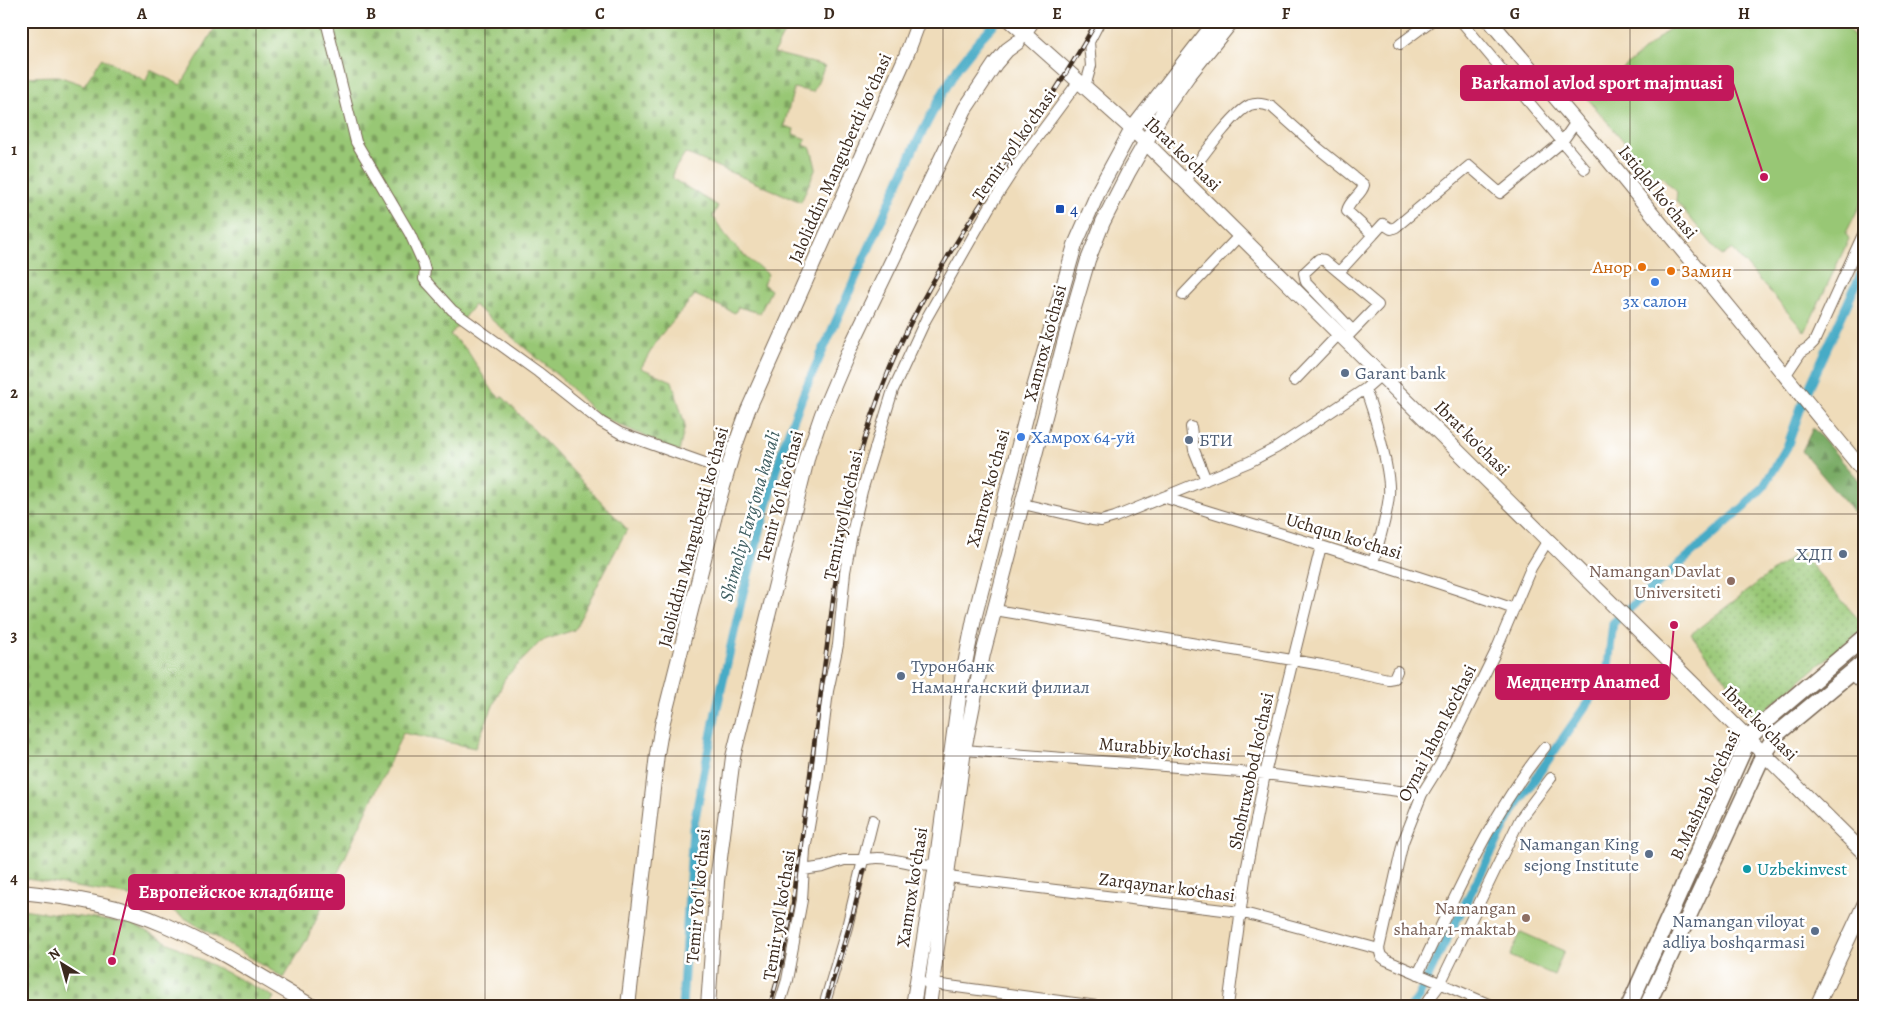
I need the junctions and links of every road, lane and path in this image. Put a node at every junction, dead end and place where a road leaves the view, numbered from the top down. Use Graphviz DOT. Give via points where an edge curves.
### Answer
graph roads {
  1 [pos="326,21"];
  2 [pos="1010,21"];
  3 [pos="1035,21"];
  4 [pos="1100,21"];
  5 [pos="1216,21"];
  6 [pos="1232,21"];
  7 [pos="1431,21"];
  8 [pos="1461,21"];
  9 [pos="1490,21"];
  10 [pos="1859,21"];
  11 [pos="918,23"];
  12 [pos="1865,28"];
  13 [pos="1021,38"];
  14 [pos="1400,44"];
  15 [pos="1082,84"];
  16 [pos="1576,122"];
  17 [pos="1132,129"];
  18 [pos="1145,142"];
  19 [pos="1562,142"];
  20 [pos="1584,168"];
  21 [pos="1184,181"];
  22 [pos="1865,230"];
  23 [pos="1373,235"];
  24 [pos="1240,236"];
  25 [pos="1339,272"];
  26 [pos="1183,295"];
  27 [pos="1346,335"];
  28 [pos="1381,375"];
  29 [pos="1785,376"];
  30 [pos="1294,381"];
  31 [pos="1365,389"];
  32 [pos="1191,427"];
  33 [pos="727,472"];
  34 [pos="1865,473"];
  35 [pos="1206,480"];
  36 [pos="1163,497"];
  37 [pos="1023,504"];
  38 [pos="997,530"];
  39 [pos="1015,535"];
  40 [pos="1548,540"];
  41 [pos="1321,546"];
  42 [pos="1373,563"];
  43 [pos="1514,609"];
  44 [pos="995,610"];
  45 [pos="1865,637"];
  46 [pos="1292,661"];
  47 [pos="1865,661"];
  48 [pos="1397,671"];
  49 [pos="1850,673"];
  50 [pos="1865,688"];
  51 [pos="1749,738"];
  52 [pos="1545,746"];
  53 [pos="964,750"];
  54 [pos="1764,753"];
  55 [pos="1265,774"];
  56 [pos="1551,778"];
  57 [pos="1422,794"];
  58 [pos="873,820"];
  59 [pos="1865,854"];
  60 [pos="863,860"];
  61 [pos="936,864"];
  62 [pos="803,870"];
  63 [pos="948,877"];
  64 [pos="21,892"];
  65 [pos="1865,903"];
  66 [pos="1240,912"];
  67 [pos="1379,949"];
  68 [pos="1420,974"];
  69 [pos="917,981"];
  70 [pos="1438,982"];
  71 [pos="932,983"];
  72 [pos="312,1006"];
  73 [pos="628,1006"];
  74 [pos="708,1006"];
  75 [pos="779,1006"];
  76 [pos="824,1006"];
  77 [pos="913,1006"];
  78 [pos="929,1006"];
  79 [pos="1097,1006"];
  80 [pos="1228,1006"];
  81 [pos="1424,1006"];
  82 [pos="1493,1006"];
  83 [pos="1629,1006"];
  84 [pos="1648,1006"];
  85 [pos="1818,1006"];
  1 -- 33 [label="street" via="356,142 410,234 423,263 424,279 438,296 452,310 601,422 620,433"];
  2 -- 13 [label="main road, Ibrat ko'chasi"];
  3 -- 13 [label="street"];
  4 -- 15 [label="street" via="1089,42 1091,66"];
  5 -- 17 [label="main road, Xamrox koʻchasi"];
  6 -- 18 [label="main road, Xamrox ko'chasi" via="1188,76"];
  7 -- 14 [label="street"];
  8 -- 19 [label="street"];
  9 -- 16 [label="main road, Istiqlol koʻchasi"];
  10 -- 12 [label="street"];
  11 -- 33 [label="main road, Jaloliddin Manguberdi koʻchasi" via="748,410"];
  13 -- 15 [label="main road, Ibrat ko'chasi"];
  13 -- 74 [label="main road, Temir Yoʻl koʻchasi" via="995,64 965,109 836,380 808,455 733,757 717,881"];
  15 -- 17 [label="main road, Ibrat ko'chasi"];
  15 -- 62 [label="street, Temir yo'l ko'chasi" via="1019,162 989,208 926,319 893,390 862,491 845,572 838,645 828,691"];
  16 -- 19 [label="street"];
  16 -- 29 [label="main road, Istiqlol koʻchasi"];
  17 -- 18 [label="main road, Ibrat ko'chasi"];
  17 -- 38 [label="main road, Xamrox koʻchasi" via="1100,188 1076,246 1031,398"];
  18 -- 21 [label="main road, Ibrat ko'chasi"];
  18 -- 37 [label="main road, Xamrox ko'chasi" via="1103,222 1088,260"];
  19 -- 20 [label="street"];
  19 -- 23 [label="street" via="1500,193 1469,166 1396,227 1391,229 1383,224"];
  21 -- 23 [label="street" via="1238,113 1251,104 1264,103 1363,182 1364,187 1347,210"];
  21 -- 24 [label="main road, Ibrat ko'chasi"];
  22 -- 29 [label="street" via="1814,342 1801,352"];
  23 -- 25 [label="street"];
  24 -- 26 [label="street"];
  24 -- 27 [label="main road, Ibrat ko'chasi"];
  25 -- 27 [label="street" via="1378,305"];
  25 -- 27 [label="street" via="1320,259 1304,275"];
  27 -- 28 [label="main road, Ibrat ko'chasi"];
  27 -- 30 [label="street"];
  28 -- 31 [label="street"];
  28 -- 40 [label="main road, Ibrat ko'chasi"];
  29 -- 34 [label="main road, Istiqlol koʻchasi"];
  31 -- 35 [label="street" via="1276,448"];
  31 -- 42 [label="street" via="1389,479 1388,503"];
  32 -- 35 [label="street" via="1194,450"];
  33 -- 73 [label="main road, Jaloliddin Manguberdi koʻchasi" via="661,735"];
  35 -- 36 [label="street"];
  36 -- 37 [label="street" via="1101,521"];
  36 -- 41 [label="street, Uchqun koʻchasi"];
  37 -- 39 [label="main road, Xamrox ko'chasi"];
  38 -- 39 [label="street"];
  38 -- 61 [label="main road, Xamrox koʻchasi" via="960,689"];
  39 -- 44 [label="main road, Xamrox ko'chasi"];
  40 -- 43 [label="street, Oynai Jahon ko‘chasi" via="1531,568"];
  40 -- 51 [label="main road, Ibrat ko'chasi"];
  41 -- 42 [label="street, Uchqun koʻchasi"];
  41 -- 46 [label="street, Shohruxobod ko'chasi"];
  42 -- 43 [label="street, Uchqun koʻchasi" via="1425,577"];
  43 -- 57 [label="street, Oynai Jahon ko‘chasi" via="1440,765"];
  44 -- 46 [label="street"];
  44 -- 53 [label="main road, Xamrox ko'chasi"];
  45 -- 51 [label="main road, B.Mashrab ko'chasi"];
  46 -- 48 [label="street" via="1388,679 1394,678"];
  46 -- 55 [label="street, Shohruxobod ko'chasi"];
  47 -- 49 [label="main road, B.Mashrab ko'chasi"];
  49 -- 50 [label="street"];
  49 -- 54 [label="main road, B.Mashrab ko'chasi" via="1777,734"];
  51 -- 54 [label="main road, Ibrat ko'chasi"];
  51 -- 83 [label="main road, B.Mashrab ko'chasi"];
  52 -- 68 [label="street" via="1499,813"];
  53 -- 55 [label="street, Murabbiy ko‘chasi"];
  53 -- 63 [label="main road, Xamrox ko'chasi"];
  54 -- 59 [label="main road, Ibrat ko'chasi"];
  54 -- 84 [label="main road, B.Mashrab ko'chasi"];
  55 -- 57 [label="street, Murabbiy ko‘chasi"];
  55 -- 66 [label="street, Shohruxobod ko'chasi"];
  56 -- 70 [label="street" via="1520,819"];
  57 -- 67 [label="street, Oynai Jahon ko‘chasi" via="1403,842"];
  58 -- 60 [label="street"];
  60 -- 61 [label="street" via="880,858"];
  60 -- 62 [label="street" via="844,860"];
  60 -- 76 [label="street" via="848,927"];
  61 -- 63 [label="street"];
  61 -- 69 [label="main road, Xamrox koʻchasi"];
  62 -- 75 [label="street, Temir yo'l ko'chasi" via="797,931"];
  63 -- 66 [label="street, Zarqaynar ko‘chasi"];
  63 -- 71 [label="main road, Xamrox ko'chasi"];
  64 -- 72 [label="main road" via="60,896 166,925"];
  65 -- 85 [label="main road"];
  66 -- 67 [label="street, Zarqaynar ko‘chasi"];
  66 -- 80 [label="street, Shohruxobod ko'chasi"];
  67 -- 68 [label="street" via="1386,960"];
  68 -- 70 [label="street"];
  69 -- 71 [label="street"];
  69 -- 77 [label="main road, Xamrox koʻchasi"];
  70 -- 81 [label="street"];
  70 -- 82 [label="street"];
  71 -- 78 [label="main road, Xamrox ko'chasi"];
  71 -- 79 [label="street"];
}
